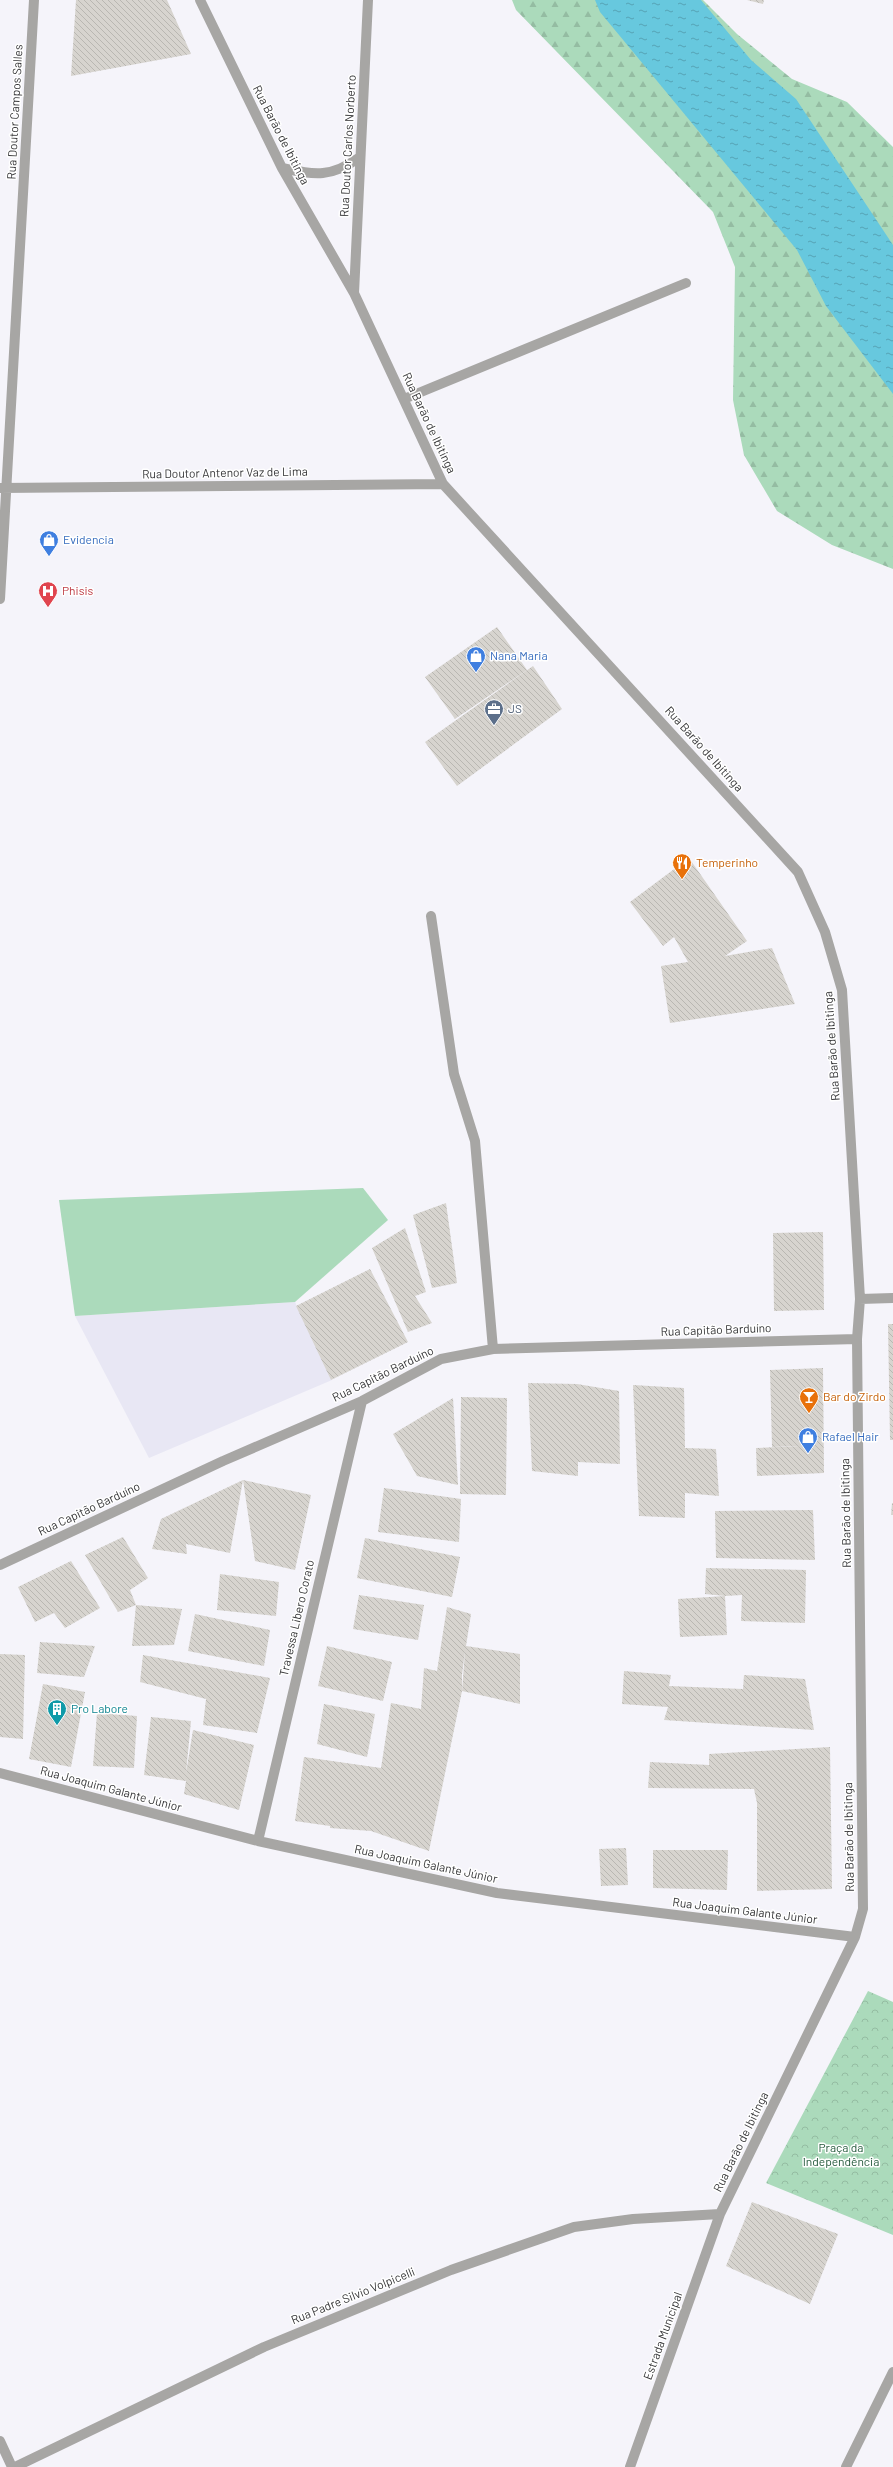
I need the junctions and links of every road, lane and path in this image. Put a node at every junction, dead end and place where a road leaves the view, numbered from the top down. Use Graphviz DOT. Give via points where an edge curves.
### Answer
graph roads {
  1 [pos="34,0"];
  2 [pos="200,0"];
  3 [pos="368,0"];
  4 [pos="360,156"];
  5 [pos="282,168"];
  6 [pos="686,283"];
  7 [pos="354,293"];
  8 [pos="404,399"];
  9 [pos="443,484"];
  10 [pos="3,488"];
  11 [pos="0,599"];
  12 [pos="431,916"];
  13 [pos="893,1298"];
  14 [pos="860,1300"];
  15 [pos="857,1339"];
  16 [pos="493,1349"];
  17 [pos="362,1401"];
  18 [pos="0,1565"];
  19 [pos="0,1774"];
  20 [pos="258,1841"];
  21 [pos="854,1937"];
  22 [pos="720,2214"];
  23 [pos="893,2372"];
  24 [pos="0,2441"];
  25 [pos="12,2467"];
  26 [pos="15,2467"];
  27 [pos="630,2467"];
  28 [pos="846,2467"];
  1 -- 10 [label="street, Rua Doutor Campos Salles"];
  2 -- 5 [label="street, Rua Barão de Ibitinga"];
  3 -- 4 [label="street, Rua Doutor Carlos Norberto"];
  4 -- 5 [label="street" via="344,168 327,174 308,174"];
  4 -- 7 [label="street, Rua Doutor Carlos Norberto"];
  5 -- 7 [label="street, Rua Barão de Ibitinga"];
  6 -- 8 [label="street"];
  7 -- 8 [label="street, Rua Barão de Ibitinga"];
  8 -- 9 [label="street, Rua Barão de Ibitinga"];
  9 -- 10 [label="street, Rua Doutor Antenor Vaz de Lima"];
  9 -- 14 [label="street, Rua Barão de Ibitinga" via="798,872 825,932 842,990"];
  10 -- 11 [label="street, Rua Doutor Campos Salles"];
  12 -- 16 [label="street" via="454,1074 475,1141"];
  13 -- 14 [label="street"];
  14 -- 15 [label="street, Rua Barão de Ibitinga"];
  15 -- 16 [label="street, Rua Capitão Barduíno"];
  15 -- 21 [label="street, Rua Barão de Ibitinga" via="863,1909"];
  16 -- 17 [label="street, Rua Capitão Barduíno" via="441,1359"];
  17 -- 18 [label="street, Rua Capitão Barduíno" via="224,1461"];
  17 -- 20 [label="street, Travessa Libero Corato"];
  19 -- 20 [label="street, Rua Joaquim Galante Júnior"];
  20 -- 21 [label="street, Rua Joaquim Galante Júnior" via="497,1893"];
  21 -- 22 [label="street, Rua Barão de Ibitinga"];
  22 -- 26 [label="street, Rua Padre Silvio Volpicelli" via="633,2219 574,2228 451,2270 264,2347"];
  22 -- 27 [label="street, Estrada Municipal"];
  23 -- 28 [label="street"];
  24 -- 25 [label="street"];
}
